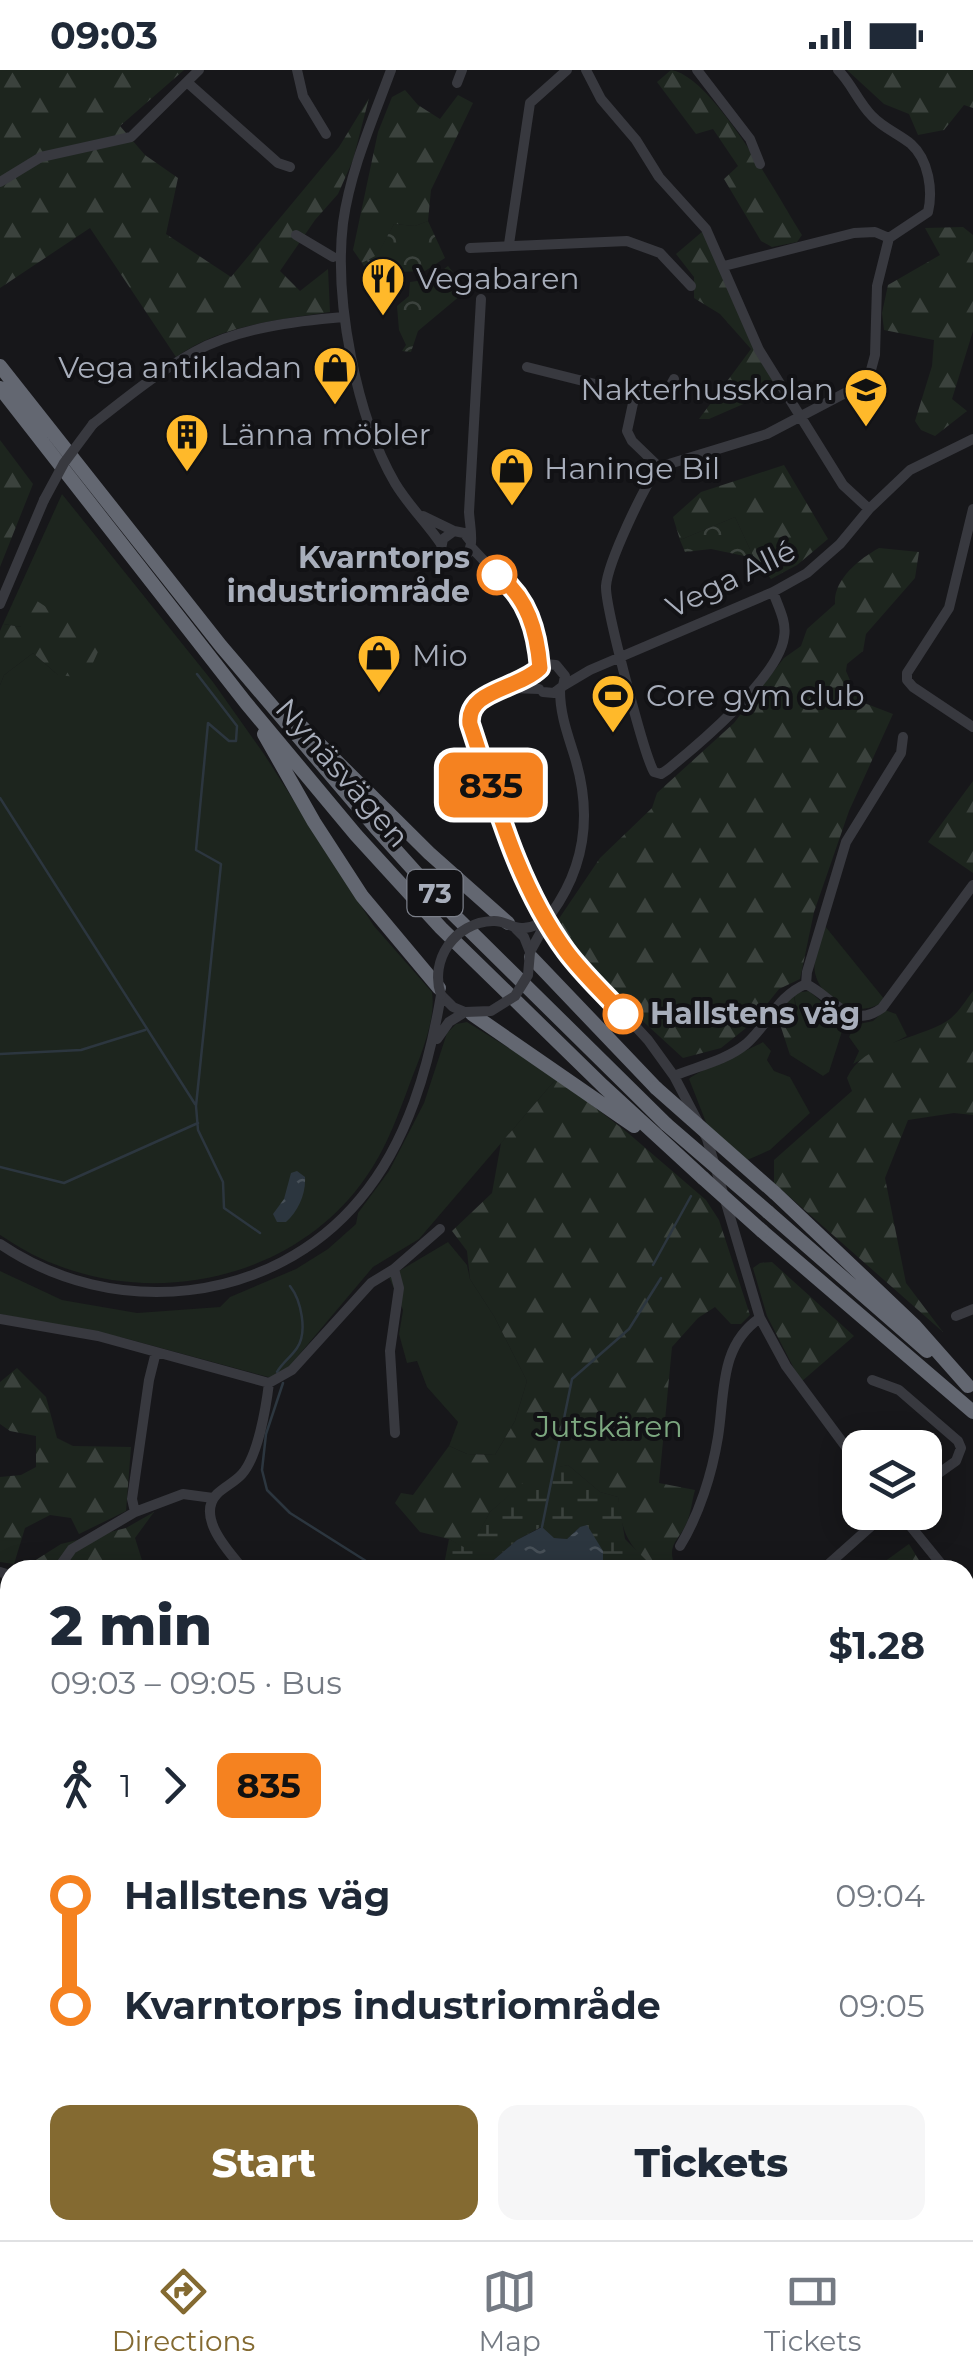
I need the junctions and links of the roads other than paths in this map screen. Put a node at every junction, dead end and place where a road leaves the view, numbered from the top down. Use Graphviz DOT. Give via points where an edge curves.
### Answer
graph roads {
  1 [pos="199,70"];
  2 [pos="297,70"];
  3 [pos="391,70"];
  4 [pos="462,70"];
  5 [pos="567,70"];
  6 [pos="586,70"];
  7 [pos="697,70"];
  8 [pos="838,70"];
  9 [pos="188,83"];
  10 [pos="457,83"];
  11 [pos="326,134"];
  12 [pos="760,164"];
  13 [pos="290,167"];
  14 [pos="0,182"];
  15 [pos="296,235"];
  16 [pos="889,238"];
  17 [pos="509,244"];
  18 [pos="470,248"];
  19 [pos="332,257"];
  20 [pos="724,266"];
  21 [pos="691,286"];
  22 [pos="480,299"];
  23 [pos="344,317"];
  24 [pos="0,366"];
  25 [pos="527,367"];
  26 [pos="674,379"];
  27 [pos="0,388"];
  28 [pos="635,394"];
  29 [pos="799,416"];
  30 [pos="973,439"];
  31 [pos="659,467"];
  32 [pos="869,509"];
  33 [pos="469,512"];
  34 [pos="972,515"];
  35 [pos="422,516"];
  36 [pos="457,532"];
  37 [pos="442,544"];
  38 [pos="471,544"];
  39 [pos="460,561"];
  40 [pos="492,572"];
  41 [pos="773,592"];
  42 [pos="0,604"];
  43 [pos="537,637"];
  44 [pos="221,646"];
  45 [pos="621,657"];
  46 [pos="558,666"];
  47 [pos="538,670"];
  48 [pos="590,670"];
  49 [pos="511,688"];
  50 [pos="562,688"];
  51 [pos="541,690"];
  52 [pos="246,703"];
  53 [pos="562,720"];
  54 [pos="973,727"];
  55 [pos="903,736"];
  56 [pos="973,886"];
  57 [pos="551,914"];
  58 [pos="512,926"];
  59 [pos="531,954"];
  60 [pos="806,984"];
  61 [pos="440,991"];
  62 [pos="468,1013"];
  63 [pos="433,1045"];
  64 [pos="674,1076"];
  65 [pos="666,1147"];
  66 [pos="440,1229"];
  67 [pos="0,1244"];
  68 [pos="394,1270"];
  69 [pos="973,1309"];
  70 [pos="956,1316"];
  71 [pos="760,1318"];
  72 [pos="0,1319"];
  73 [pos="156,1352"];
  74 [pos="872,1380"];
  75 [pos="269,1383"];
  76 [pos="970,1388"];
  77 [pos="973,1412"];
  78 [pos="394,1434"];
  79 [pos="842,1442"];
  80 [pos="942,1471"];
  81 [pos="213,1498"];
  82 [pos="135,1512"];
  83 [pos="867,1530"];
  84 [pos="914,1530"];
  85 [pos="680,1546"];
  86 [pos="65,1560"];
  87 [pos="236,1560"];
  88 [pos="833,1560"];
  89 [pos="938,1560"];
  1 -- 9 [label="street"];
  2 -- 11 [label="street" via="302,96"];
  3 -- 23 [label="street" via="344,221"];
  4 -- 10 [label="street"];
  5 -- 17 [label="street" via="530,103"];
  6 -- 20 [label="street" via="659,176 706,229"];
  7 -- 12 [label="street" via="750,139"];
  8 -- 16 [label="street" via="869,114 922,158 932,194 928,212"];
  9 -- 13 [label="street"];
  9 -- 14 [label="street" via="130,137 41,156"];
  15 -- 19 [label="street"];
  16 -- 20 [label="street" via="854,233"];
  16 -- 29 [label="street" via="868,381"];
  17 -- 18 [label="street"];
  17 -- 21 [label="street" via="627,241 660,252"];
  20 -- 29 [label="street" via="759,350"];
  22 -- 33 [label="street"];
  23 -- 35 [label="street" via="381,452"];
  23 -- 42 [label="street, bridge" via="254,330 197,350 93,424 44,500"];
  24 -- 44 [label="highway, Nynäsvägen / 73"];
  25 -- 28 [label="street"];
  26 -- 28 [label="street" via="656,396"];
  27 -- 52 [label="highway, Nynäsvägen / 73"];
  28 -- 31 [label="street" via="627,431"];
  29 -- 31 [label="street" via="748,441"];
  29 -- 32 [label="street" via="843,485"];
  30 -- 32 [label="street, Vega Allé" via="910,470"];
  31 -- 45 [label="street" via="606,587"];
  32 -- 41 [label="street, Vega Allé" via="823,560"];
  33 -- 36 [label="street"];
  33 -- 38 [label="street"];
  34 -- 54 [label="street" via="950,608 907,673 913,687"];
  35 -- 36 [label="street"];
  35 -- 37 [label="street"];
  36 -- 37 [label="street"];
  36 -- 38 [label="street"];
  37 -- 39 [label="street" via="447,558"];
  38 -- 39 [label="street"];
  38 -- 40 [label="street"];
  39 -- 40 [label="street"];
  40 -- 43 [label="street" via="524,603"];
  41 -- 45 [label="street, Vega Allé"];
  41 -- 45 [label="street" via="784,628 776,657 732,712 662,774 652,769"];
  43 -- 46 [label="street"];
  43 -- 47 [label="street"];
  44 -- 58 [label="highway"];
  44 -- 76 [label="highway, Nynäsvägen / 73, bridge" via="454,915 666,1124"];
  45 -- 48 [label="street, Vega Allé"];
  46 -- 47 [label="street"];
  46 -- 48 [label="street, Vega Allé"];
  46 -- 50 [label="street" via="565,676"];
  47 -- 49 [label="street"];
  47 -- 51 [label="street"];
  48 -- 50 [label="street, Vega Allé"];
  49 -- 51 [label="street"];
  49 -- 64 [label="street" via="478,700 470,716 521,872 567,952"];
  50 -- 51 [label="street"];
  50 -- 53 [label="street"];
  51 -- 53 [label="street"];
  52 -- 61 [label="highway" via="362,896"];
  52 -- 65 [label="highway, Nynäsvägen / 73" via="441,928"];
  53 -- 57 [label="street" via="585,822 575,873"];
  55 -- 60 [label="street" via="901,753 842,850"];
  56 -- 60 [label="street" via="873,1014 846,1014"];
  57 -- 58 [label="street, bridge" via="532,927"];
  57 -- 59 [label="street, bridge"];
  58 -- 59 [label="street, bridge"];
  58 -- 61 [label="street, bridge" via="485,922 460,932 441,957"];
  59 -- 62 [label="street, bridge" via="515,996 491,1011"];
  59 -- 76 [label="highway, bridge" via="656,1088 901,1312"];
  60 -- 64 [label="street" via="788,993 731,1055"];
  61 -- 62 [label="street"];
  61 -- 63 [label="street"];
  62 -- 63 [label="street" via="449,1022"];
  62 -- 65 [label="highway"];
  63 -- 67 [label="street" via="386,1162 349,1211 306,1248 251,1276 174,1293 112,1290 54,1274"];
  64 -- 71 [label="street" via="707,1139"];
  65 -- 77 [label="highway, Nynäsvägen / 73, bridge"];
  66 -- 68 [label="street"];
  68 -- 75 [label="street" via="371,1283 292,1370"];
  68 -- 78 [label="street"];
  69 -- 70 [label="street"];
  71 -- 79 [label="street"];
  71 -- 85 [label="street" via="737,1340 725,1370 714,1455"];
  72 -- 73 [label="street"];
  73 -- 75 [label="street"];
  73 -- 82 [label="street"];
  74 -- 80 [label="street" via="899,1390 958,1441 956,1461"];
  75 -- 81 [label="street" via="244,1472"];
  81 -- 82 [label="street" via="184,1494"];
  81 -- 87 [label="street" via="210,1513 220,1541"];
  82 -- 86 [label="street"];
  83 -- 88 [label="street"];
  84 -- 89 [label="street"];
}
